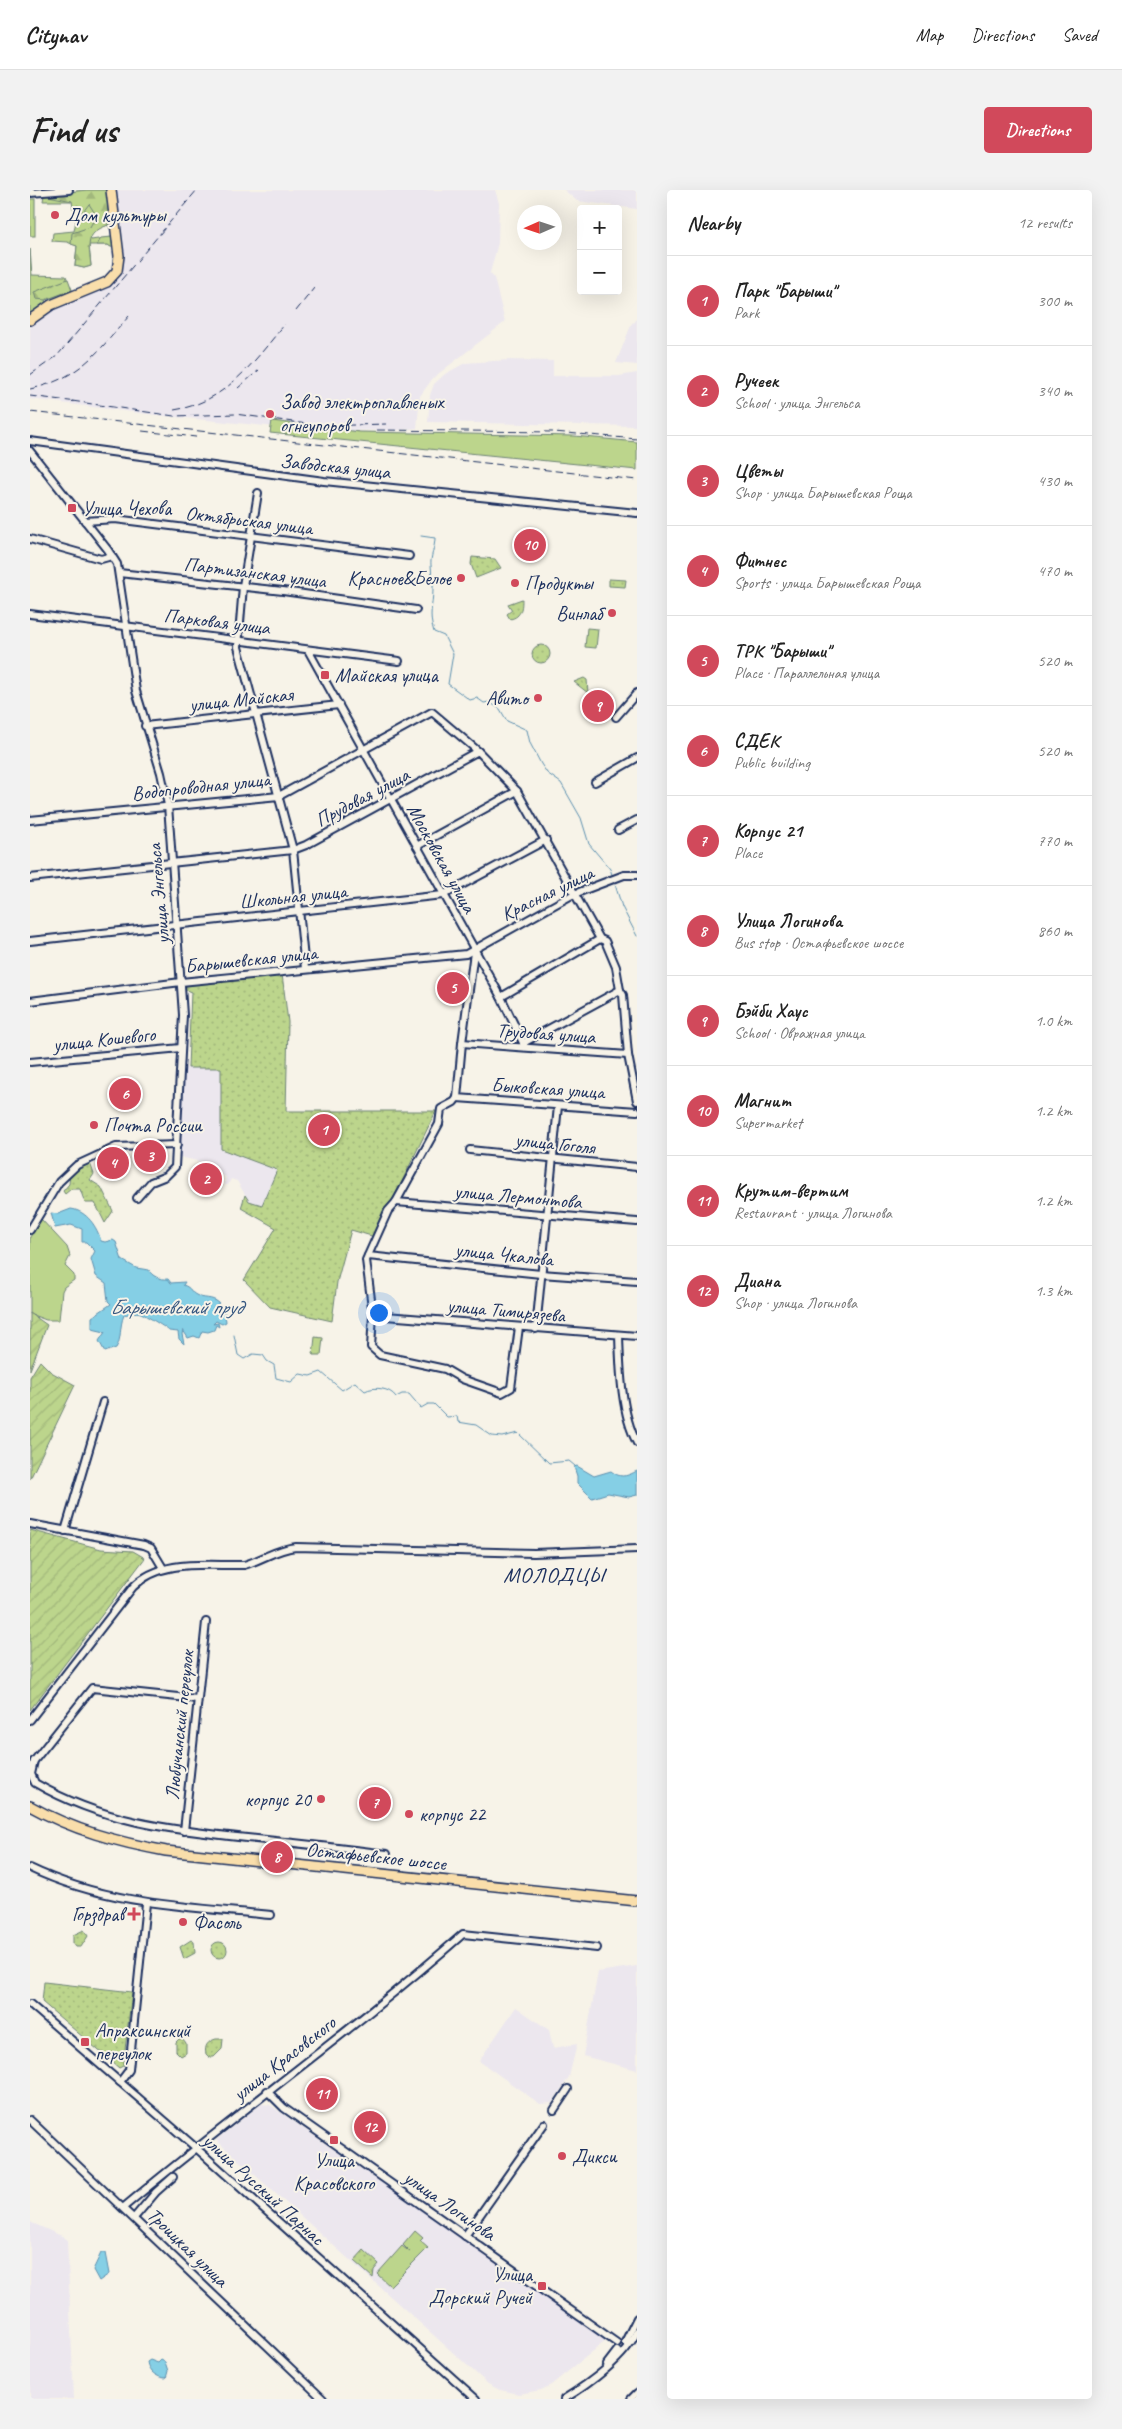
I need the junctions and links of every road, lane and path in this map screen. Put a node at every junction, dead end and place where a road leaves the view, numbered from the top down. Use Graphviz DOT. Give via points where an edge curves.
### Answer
graph roads {
  1 [pos="70,190"];
  2 [pos="111,190"];
  3 [pos="30,193"];
  4 [pos="30,320"];
  5 [pos="30,441"];
  6 [pos="30,451"];
  7 [pos="258,493"];
  8 [pos="637,513"];
  9 [pos="85,521"];
  10 [pos="249,536"];
  11 [pos="30,538"];
  12 [pos="112,556"];
  13 [pos="409,556"];
  14 [pos="120,573"];
  15 [pos="243,586"];
  16 [pos="416,610"];
  17 [pos="30,614"];
  18 [pos="126,627"];
  19 [pos="238,639"];
  20 [pos="308,650"];
  21 [pos="399,661"];
  22 [pos="637,692"];
  23 [pos="339,705"];
  24 [pos="257,712"];
  25 [pos="616,717"];
  26 [pos="146,726"];
  27 [pos="364,750"];
  28 [pos="478,751"];
  29 [pos="637,758"];
  30 [pos="595,782"];
  31 [pos="517,791"];
  32 [pos="279,796"];
  33 [pos="390,800"];
  34 [pos="168,805"];
  35 [pos="30,820"];
  36 [pos="637,820"];
  37 [pos="618,830"];
  38 [pos="546,840"];
  39 [pos="417,846"];
  40 [pos="293,850"];
  41 [pos="172,862"];
  42 [pos="637,875"];
  43 [pos="30,878"];
  44 [pos="574,894"];
  45 [pos="443,895"];
  46 [pos="300,912"];
  47 [pos="178,925"];
  48 [pos="600,939"];
  49 [pos="30,941"];
  50 [pos="474,951"];
  51 [pos="305,969"];
  52 [pos="181,982"];
  53 [pos="620,990"];
  54 [pos="501,997"];
  55 [pos="30,1001"];
  56 [pos="462,1043"];
  57 [pos="524,1045"];
  58 [pos="181,1048"];
  59 [pos="628,1055"];
  60 [pos="30,1062"];
  61 [pos="457,1098"];
  62 [pos="637,1101"];
  63 [pos="558,1106"];
  64 [pos="637,1111"];
  65 [pos="177,1145"];
  66 [pos="470,1150"];
  67 [pos="553,1159"];
  68 [pos="637,1168"];
  69 [pos="137,1198"];
  70 [pos="396,1202"];
  71 [pos="546,1216"];
  72 [pos="637,1222"];
  73 [pos="30,1230"];
  74 [pos="368,1256"];
  75 [pos="540,1274"];
  76 [pos="637,1281"];
  77 [pos="373,1315"];
  78 [pos="519,1327"];
  79 [pos="536,1329"];
  80 [pos="619,1334"];
  81 [pos="637,1336"];
  82 [pos="103,1402"];
  83 [pos="637,1443"];
  84 [pos="30,1524"];
  85 [pos="65,1531"];
  86 [pos="637,1549"];
  87 [pos="164,1568"];
  88 [pos="206,1622"];
  89 [pos="197,1699"];
  90 [pos="30,1720"];
  91 [pos="30,1806"];
  92 [pos="30,1812"];
  93 [pos="184,1831"];
  94 [pos="388,1854"];
  95 [pos="30,1868"];
  96 [pos="637,1902"];
  97 [pos="146,1903"];
  98 [pos="637,1906"];
  99 [pos="271,1915"];
  100 [pos="597,1948"];
  101 [pos="30,2004"];
  102 [pos="120,2082"];
  103 [pos="568,2089"];
  104 [pos="267,2091"];
  105 [pos="554,2110"];
  106 [pos="30,2120"];
  107 [pos="544,2124"];
  108 [pos="195,2148"];
  109 [pos="173,2177"];
  110 [pos="124,2207"];
  111 [pos="134,2218"];
  112 [pos="465,2236"];
  113 [pos="637,2318"];
  114 [pos="637,2329"];
  115 [pos="624,2346"];
  116 [pos="603,2369"];
  117 [pos="637,2393"];
  118 [pos="323,2399"];
  119 [pos="476,2399"];
  120 [pos="564,2399"];
  121 [pos="631,2399"];
  1 -- 3 [label="street"];
  2 -- 4 [label="main road" via="119,256 117,271 107,282 51,305"];
  5 -- 8 [label="street, Заводская улица" via="324,481"];
  6 -- 9 [label="street, улица Энгельса"];
  7 -- 10 [label="street"];
  9 -- 10 [label="street, Октябрьская улица" via="115,519"];
  9 -- 12 [label="street, улица Энгельса"];
  10 -- 13 [label="street, Октябрьская улица"];
  10 -- 15 [label="street"];
  11 -- 12 [label="street" via="101,559"];
  12 -- 14 [label="street, улица Энгельса"];
  14 -- 15 [label="street, Партизанская улица"];
  14 -- 18 [label="street, улица Энгельса"];
  15 -- 16 [label="street, Партизанская улица"];
  15 -- 19 [label="street"];
  17 -- 18 [label="street, Парковая улица"];
  18 -- 19 [label="street, Парковая улица"];
  18 -- 26 [label="street, улица Энгельса" via="136,691"];
  19 -- 20 [label="street, Парковая улица"];
  19 -- 24 [label="street"];
  20 -- 21 [label="street, Парковая улица"];
  20 -- 23 [label="street, Московская улица"];
  22 -- 25 [label="street"];
  23 -- 24 [label="street, улица Майская"];
  23 -- 27 [label="street, Московская улица"];
  24 -- 26 [label="street, улица Майская"];
  24 -- 32 [label="street"];
  26 -- 34 [label="street, улица Энгельса"];
  27 -- 28 [label="street, Водопроводная улица" via="432,712"];
  27 -- 32 [label="street, Водопроводная улица"];
  27 -- 33 [label="street, Московская улица"];
  28 -- 31 [label="street"];
  28 -- 33 [label="street, Прудовая улица"];
  29 -- 30 [label="street"];
  31 -- 38 [label="street"];
  31 -- 39 [label="street"];
  32 -- 34 [label="street, Водопроводная улица"];
  32 -- 40 [label="street"];
  33 -- 39 [label="street, Московская улица"];
  33 -- 40 [label="street, Прудовая улица"];
  34 -- 35 [label="street, Водопроводная улица"];
  34 -- 41 [label="street, улица Энгельса"];
  36 -- 37 [label="street"];
  38 -- 44 [label="street"];
  38 -- 45 [label="street, Школьная улица"];
  39 -- 45 [label="street, Московская улица"];
  40 -- 41 [label="street, Прудовая улица"];
  40 -- 46 [label="street"];
  41 -- 43 [label="street, Прудовая улица"];
  41 -- 47 [label="street, улица Энгельса"];
  42 -- 44 [label="street, Красная улица" via="619,877"];
  44 -- 48 [label="street"];
  44 -- 50 [label="street, Красная улица" via="481,944"];
  45 -- 46 [label="street, Школьная улица"];
  45 -- 50 [label="street, Московская улица"];
  46 -- 47 [label="street, Школьная улица"];
  46 -- 51 [label="street"];
  47 -- 49 [label="street, Школьная улица"];
  47 -- 52 [label="street, улица Энгельса"];
  48 -- 53 [label="street" via="605,941 616,967"];
  48 -- 54 [label="street"];
  50 -- 51 [label="street, Барышевская улица"];
  50 -- 54 [label="street, Московская улица"];
  50 -- 56 [label="street"];
  51 -- 52 [label="street, Барышевская улица"];
  52 -- 55 [label="street, Барышевская улица"];
  52 -- 58 [label="street, улица Энгельса"];
  53 -- 57 [label="street"];
  53 -- 59 [label="street" via="624,995"];
  54 -- 57 [label="street, Московская улица"];
  56 -- 57 [label="street, Трудовая улица"];
  56 -- 61 [label="street"];
  57 -- 59 [label="street, Трудовая улица"];
  58 -- 60 [label="street, улица Кошевого"];
  58 -- 65 [label="street, улица Энгельса"];
  59 -- 62 [label="street"];
  61 -- 63 [label="street, Быковская улица"];
  61 -- 70 [label="street" via="441,1109 439,1124"];
  63 -- 64 [label="street, Быковская улица"];
  63 -- 67 [label="street"];
  65 -- 69 [label="street, улица Энгельса" via="175,1167 166,1176 151,1182"];
  65 -- 73 [label="street" via="116,1146 77,1165 59,1182"];
  66 -- 67 [label="street, улица Гоголя"];
  67 -- 68 [label="street, улица Гоголя"];
  67 -- 71 [label="street"];
  70 -- 71 [label="street, улица Лермонтова"];
  70 -- 74 [label="street" via="388,1211"];
  71 -- 72 [label="street, улица Лермонтова"];
  71 -- 75 [label="street"];
  74 -- 75 [label="street, улица Чкалова"];
  74 -- 77 [label="street"];
  75 -- 76 [label="street, улица Чкалова"];
  75 -- 79 [label="street"];
  77 -- 78 [label="street, улица Тимирязева"];
  77 -- 78 [label="street" via="371,1347 380,1356 444,1369 502,1393 511,1388"];
  78 -- 79 [label="street, улица Тимирязева"];
  79 -- 80 [label="street, улица Тимирязева"];
  80 -- 81 [label="street, улица Тимирязева"];
  80 -- 83 [label="street" via="620,1370 632,1433"];
  82 -- 85 [label="street"];
  84 -- 85 [label="street"];
  85 -- 87 [label="street" via="144,1545 151,1548"];
  86 -- 87 [label="street" via="534,1553 296,1547 283,1548 244,1565"];
  87 -- 90 [label="street" via="150,1573 133,1587"];
  88 -- 89 [label="street, Любучанский переулок"];
  89 -- 93 [label="street, Любучанский переулок"];
  89 -- 93 [label="street" via="92,1688 34,1761 31,1774 34,1783 62,1798 136,1823"];
  91 -- 96 [label="main road, Остафьевское шоссе" via="94,1834 166,1850"];
  92 -- 98 [label="main road, Остафьевское шоссе" via="92,1840 149,1853"];
  93 -- 94 [label="street"];
  95 -- 97 [label="street" via="94,1892"];
  97 -- 99 [label="street"];
  97 -- 102 [label="street" via="129,2070"];
  100 -- 104 [label="street, улица Красовского" via="463,1934 384,2001"];
  101 -- 102 [label="street, улица Русский Парнас"];
  102 -- 108 [label="street, улица Русский Парнас"];
  103 -- 105 [label="street"];
  104 -- 108 [label="street, улица Красовского"];
  104 -- 112 [label="street, улица Логинова" via="284,2108"];
  106 -- 110 [label="street, Троицкая улица"];
  107 -- 112 [label="street"];
  108 -- 110 [label="street, улица Красовского"];
  108 -- 119 [label="street, улица Русский Парнас"];
  109 -- 111 [label="street"];
  110 -- 111 [label="street, Троицкая улица"];
  111 -- 118 [label="street, Троицкая улица"];
  112 -- 115 [label="street, улица Логинова"];
  113 -- 115 [label="street"];
  114 -- 115 [label="street"];
  115 -- 116 [label="street"];
  115 -- 116 [label="street"];
  116 -- 120 [label="street"];
  117 -- 121 [label="street"];
}
